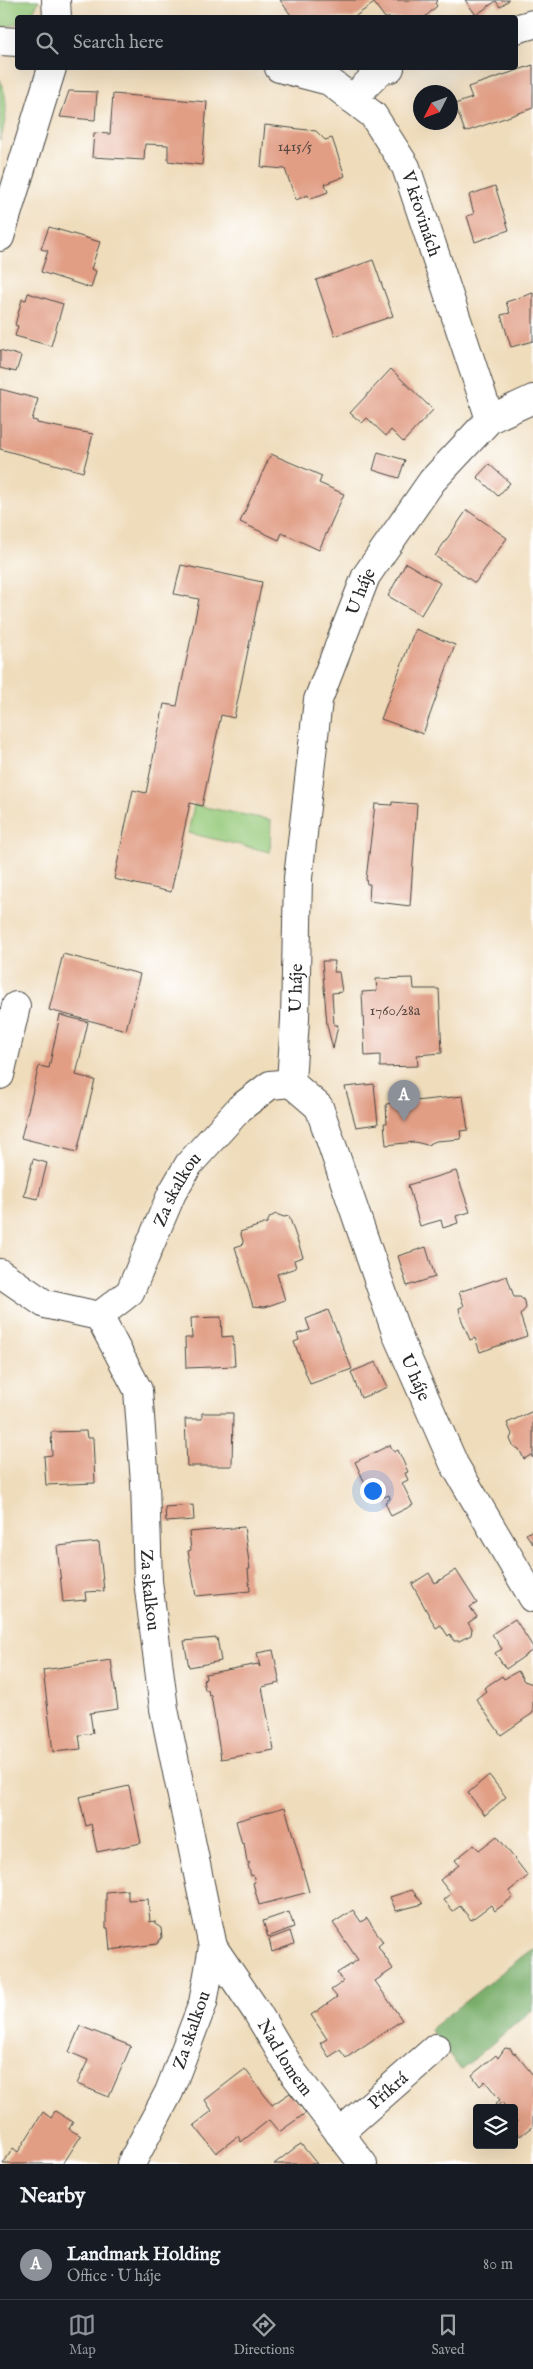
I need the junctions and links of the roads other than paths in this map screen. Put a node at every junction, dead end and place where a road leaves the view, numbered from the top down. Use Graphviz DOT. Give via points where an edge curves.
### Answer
graph roads {
  1 [pos="56,0"];
  2 [pos="57,15"];
  3 [pos="533,24"];
  4 [pos="518,28"];
  5 [pos="0,41"];
  6 [pos="15,42"];
  7 [pos="51,70"];
  8 [pos="287,70"];
  9 [pos="381,70"];
  10 [pos="352,99"];
  11 [pos="0,237"];
  12 [pos="533,399"];
  13 [pos="490,418"];
  14 [pos="16,1006"];
  15 [pos="0,1075"];
  16 [pos="290,1083"];
  17 [pos="0,1273"];
  18 [pos="100,1316"];
  19 [pos="533,1598"];
  20 [pos="214,1947"];
  21 [pos="436,2048"];
  22 [pos="339,2133"];
  23 [pos="131,2164"];
  24 [pos="363,2164"];
  1 -- 2 [label="street"];
  3 -- 4 [label="street"];
  5 -- 6 [label="street"];
  7 -- 11 [label="street"];
  8 -- 10 [label="street, V křovinách" via="328,81"];
  9 -- 10 [label="street"];
  10 -- 13 [label="street, V křovinách" via="373,115 406,167"];
  12 -- 13 [label="street, U háje"];
  13 -- 16 [label="street, U háje" via="432,481 366,576 318,700 298,878 295,1020"];
  14 -- 15 [label="street"];
  16 -- 18 [label="street, Za skalkou" via="270,1085 240,1108 189,1164 172,1193 130,1292"];
  16 -- 19 [label="street, U háje" via="318,1107 401,1344 454,1464"];
  17 -- 18 [label="street" via="45,1304"];
  18 -- 20 [label="street, Za skalkou" via="138,1390 148,1581 164,1709"];
  20 -- 22 [label="street, Nad lomem" via="292,2070"];
  20 -- 23 [label="street, Za skalkou" via="203,2003 172,2084"];
  21 -- 22 [label="street, Příkrá"];
  22 -- 24 [label="street, Nad lomem"];
}
